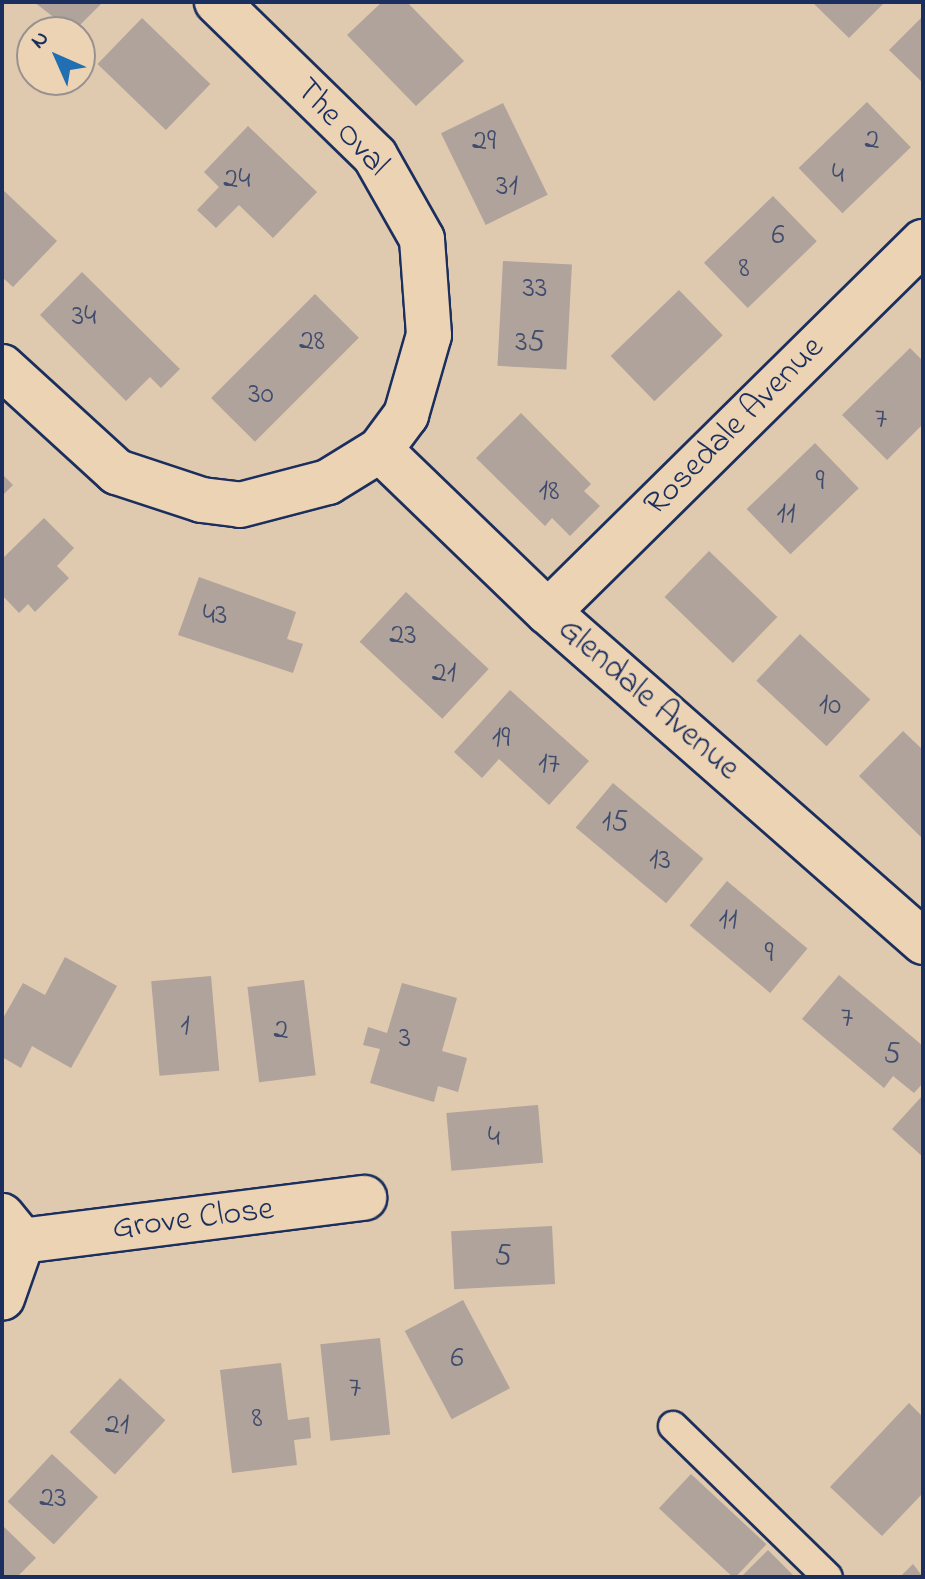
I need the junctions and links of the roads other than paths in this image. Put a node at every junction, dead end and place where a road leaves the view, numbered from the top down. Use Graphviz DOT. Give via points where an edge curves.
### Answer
graph roads {
  1 [pos="217,2"];
  2 [pos="923,242"];
  3 [pos="2,367"];
  4 [pos="380,450"];
  5 [pos="548,612"];
  6 [pos="923,942"];
  7 [pos="364,1198"];
  8 [pos="12,1228"];
  9 [pos="2,1298"];
  10 [pos="673,1426"];
  11 [pos="828,1577"];
  1 -- 4 [label="street, The Oval" via="375,156 422,239 430,323 420,383"];
  2 -- 5 [label="street, Rosedale Avenue"];
  3 -- 4 [label="street" via="85,449 117,472 170,494 240,505 299,494"];
  4 -- 5 [label="street, Glendale Avenue"];
  5 -- 6 [label="street, Glendale Avenue"];
  7 -- 8 [label="street, Grove Close"];
  8 -- 9 [label="street"];
  10 -- 11 [label="lane"];
}
